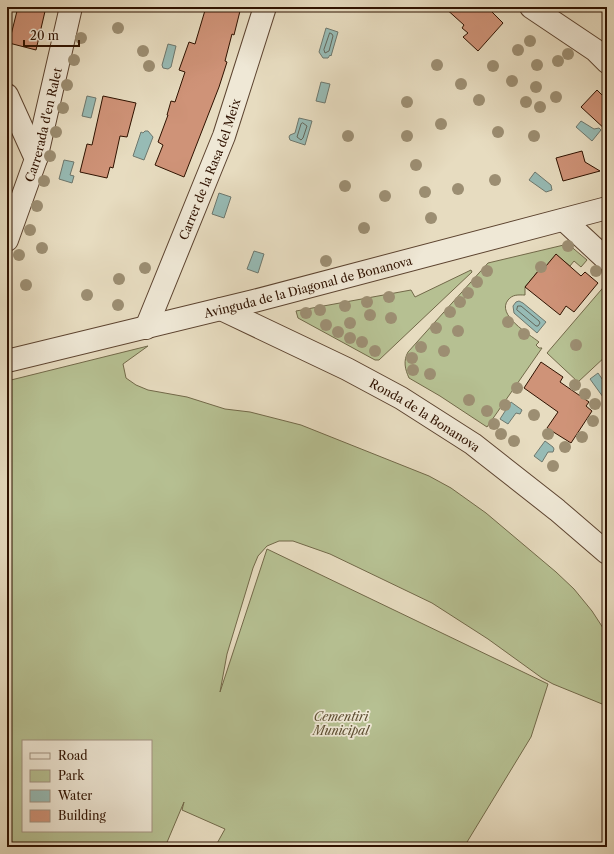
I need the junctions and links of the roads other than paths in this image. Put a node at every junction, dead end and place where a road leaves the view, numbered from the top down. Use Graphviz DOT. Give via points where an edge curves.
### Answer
graph roads {
  1 [pos="71,7"];
  2 [pos="265,7"];
  3 [pos="531,7"];
  4 [pos="607,62"];
  5 [pos="7,95"];
  6 [pos="36,159"];
  7 [pos="607,208"];
  8 [pos="564,220"];
  9 [pos="7,240"];
  10 [pos="607,260"];
  11 [pos="221,309"];
  12 [pos="146,328"];
  13 [pos="7,361"];
  14 [pos="607,553"];
  1 -- 6 [label="street, Carrerada d'en Ralet"];
  2 -- 12 [label="street, Carrer de la Rasa del Meix" via="224,136"];
  3 -- 4 [label="street" via="595,50"];
  5 -- 6 [label="street"];
  6 -- 9 [label="street, Carrerada d'en Ralet"];
  7 -- 8 [label="street, Avinguda de la Diagonal de Bonanova"];
  8 -- 10 [label="street"];
  8 -- 11 [label="street, Avinguda de la Diagonal de Bonanova"];
  11 -- 12 [label="street, Avinguda de la Diagonal de Bonanova"];
  11 -- 14 [label="street, Ronda de la Bonanova" via="347,369 401,398 473,444"];
  12 -- 13 [label="street, Avinguda de la Diagonal de Bonanova"];
}
